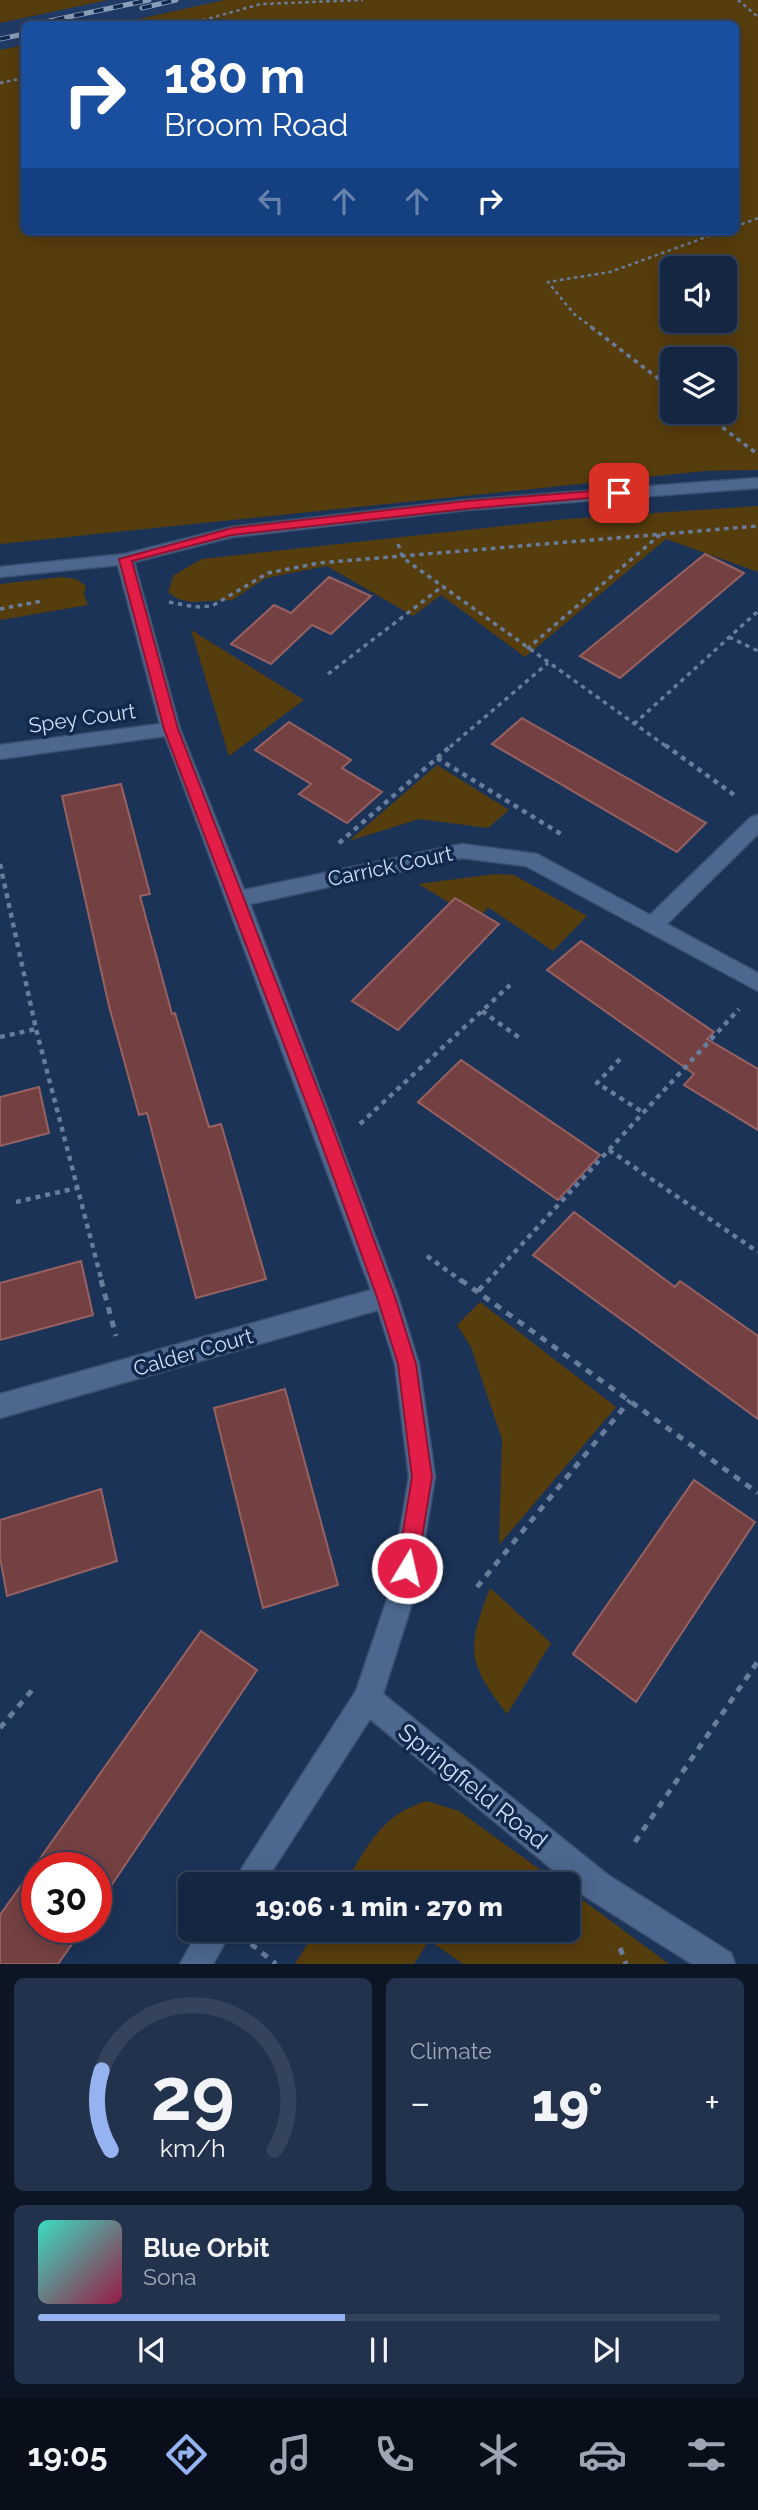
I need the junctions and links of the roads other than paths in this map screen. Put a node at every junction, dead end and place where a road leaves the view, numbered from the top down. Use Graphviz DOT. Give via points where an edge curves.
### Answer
graph roads {
  1 [pos="758,483"];
  2 [pos="125,559"];
  3 [pos="0,572"];
  4 [pos="171,729"];
  5 [pos="0,752"];
  6 [pos="757,823"];
  7 [pos="238,899"];
  8 [pos="652,926"];
  9 [pos="758,983"];
  10 [pos="386,1297"];
  11 [pos="0,1406"];
  12 [pos="367,1699"];
  13 [pos="255,1872"];
  14 [pos="209,1942"];
  15 [pos="195,1964"];
  16 [pos="720,1964"];
  1 -- 2 [label="street" via="466,505 232,531"];
  2 -- 3 [label="street"];
  2 -- 4 [label="street"];
  4 -- 5 [label="street, Spey Court"];
  4 -- 7 [label="street"];
  6 -- 8 [label="street"];
  7 -- 8 [label="street, Carrick Court" via="461,851 530,859"];
  7 -- 10 [label="street"];
  8 -- 9 [label="street, Carrick Court"];
  10 -- 11 [label="street, Calder Court"];
  10 -- 12 [label="street" via="407,1364 422,1477 403,1591"];
  12 -- 13 [label="street"];
  12 -- 16 [label="street, Springfield Road" via="597,1886"];
  14 -- 15 [label="street"];
}
